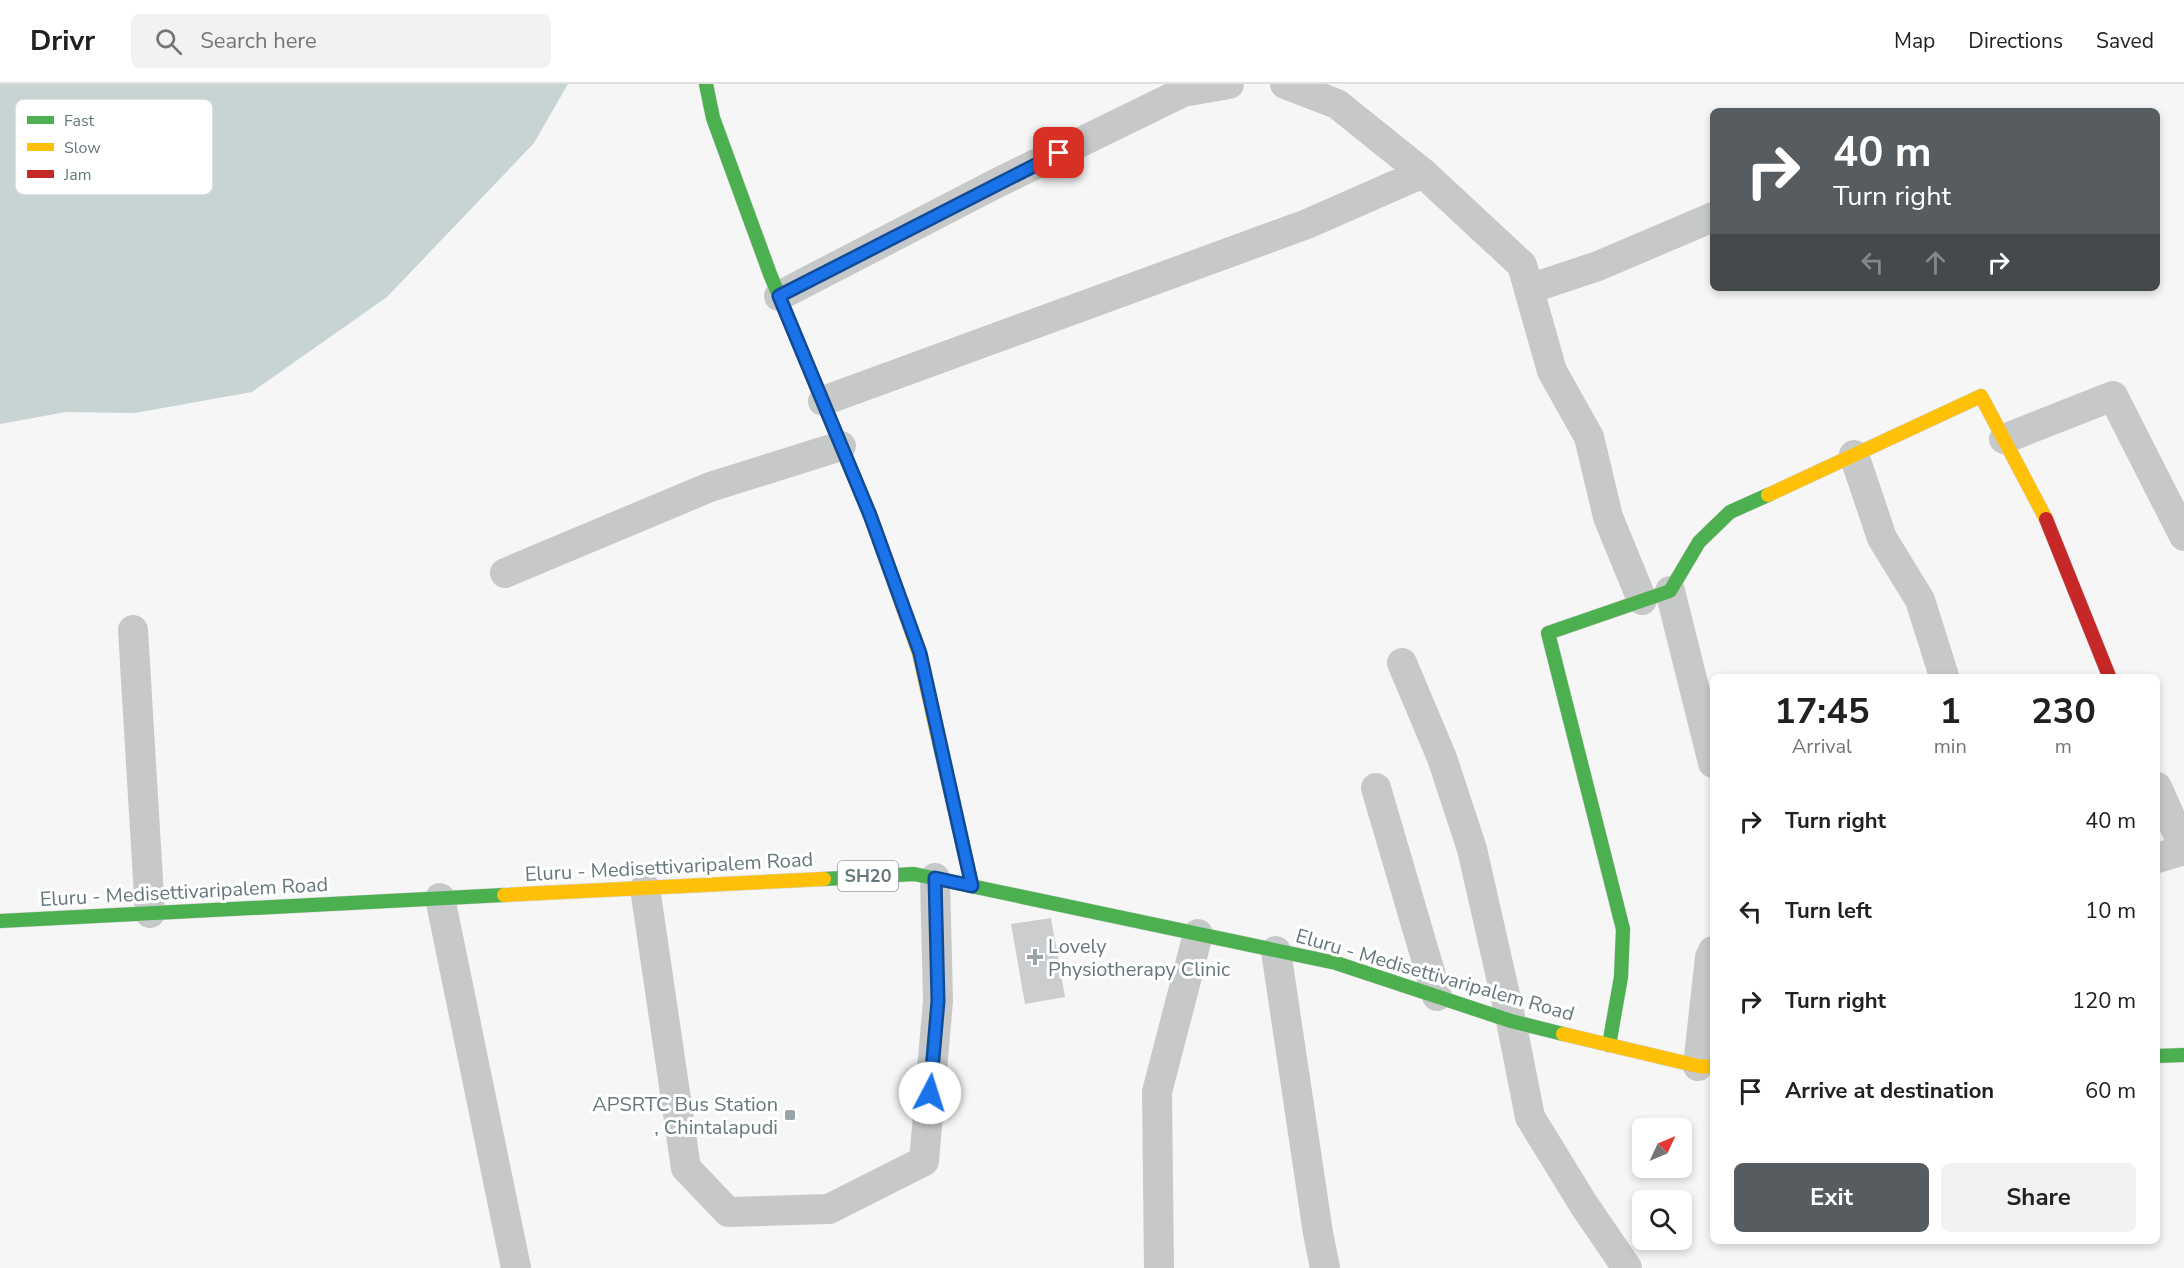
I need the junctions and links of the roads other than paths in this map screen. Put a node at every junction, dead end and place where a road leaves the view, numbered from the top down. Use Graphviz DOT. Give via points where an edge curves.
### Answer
graph roads {
  1 [pos="706,84"];
  2 [pos="1229,84"];
  3 [pos="1285,84"];
  4 [pos="1423,172"];
  5 [pos="1710,218"];
  6 [pos="1529,289"];
  7 [pos="779,296"];
  8 [pos="823,401"];
  9 [pos="2004,439"];
  10 [pos="841,446"];
  11 [pos="1854,455"];
  12 [pos="2184,536"];
  13 [pos="506,573"];
  14 [pos="1656,596"];
  15 [pos="133,630"];
  16 [pos="1402,663"];
  17 [pos="1943,674"];
  18 [pos="2108,674"];
  19 [pos="1710,754"];
  20 [pos="1376,788"];
  21 [pos="2160,794"];
  22 [pos="2184,849"];
  23 [pos="2160,857"];
  24 [pos="935,878"];
  25 [pos="972,886"];
  26 [pos="645,888"];
  27 [pos="440,898"];
  28 [pos="150,913"];
  29 [pos="0,921"];
  30 [pos="1198,934"];
  31 [pos="1276,951"];
  32 [pos="1710,957"];
  33 [pos="1437,996"];
  34 [pos="1511,1021"];
  35 [pos="1609,1045"];
  36 [pos="2184,1055"];
  37 [pos="2160,1056"];
  38 [pos="1705,1067"];
  39 [pos="516,1268"];
  40 [pos="1159,1268"];
  41 [pos="1326,1268"];
  42 [pos="1627,1268"];
  1 -- 7 [label="street" via="713,118"];
  2 -- 7 [label="street" via="1183,92"];
  3 -- 4 [label="street" via="1337,105"];
  4 -- 6 [label="street" via="1522,266"];
  4 -- 8 [label="street" via="1307,225"];
  5 -- 6 [label="street" via="1598,266"];
  6 -- 14 [label="street" via="1552,371 1589,437 1608,517"];
  7 -- 8 [label="street"];
  8 -- 10 [label="street"];
  9 -- 11 [label="street" via="1981,396"];
  9 -- 12 [label="street" via="2113,396"];
  9 -- 18 [label="street" via="2049,525"];
  10 -- 13 [label="street" via="710,487"];
  10 -- 25 [label="street" via="920,653"];
  11 -- 14 [label="street" via="1730,512"];
  11 -- 17 [label="street" via="1882,538 1920,600"];
  14 -- 19 [label="street"];
  14 -- 35 [label="street" via="1548,633 1623,929 1621,977"];
  15 -- 28 [label="street"];
  16 -- 34 [label="street" via="1442,758 1472,849"];
  20 -- 33 [label="street"];
  21 -- 22 [label="street"];
  22 -- 23 [label="street"];
  24 -- 25 [label="street, Eluru - Medisettivaripalem Road / SH20"];
  24 -- 26 [label="street, Eluru - Medisettivaripalem Road / SH20" via="914,874"];
  24 -- 26 [label="street" via="938,1001 924,1161 829,1209 728,1212 686,1168"];
  25 -- 30 [label="street, Eluru - Medisettivaripalem Road / SH20"];
  26 -- 27 [label="street, Eluru - Medisettivaripalem Road / SH20"];
  27 -- 28 [label="street, Eluru - Medisettivaripalem Road / SH20"];
  27 -- 39 [label="street"];
  28 -- 29 [label="street, Eluru - Medisettivaripalem Road / SH20"];
  30 -- 31 [label="street, Eluru - Medisettivaripalem Road / SH20"];
  30 -- 40 [label="street" via="1157,1092"];
  31 -- 33 [label="street, Eluru - Medisettivaripalem Road / SH20" via="1336,963"];
  31 -- 41 [label="street"];
  32 -- 38 [label="street"];
  33 -- 34 [label="street, Eluru - Medisettivaripalem Road / SH20"];
  34 -- 35 [label="street, Eluru - Medisettivaripalem Road / SH20"];
  34 -- 42 [label="street" via="1530,1117"];
  35 -- 38 [label="street, Eluru - Medisettivaripalem Road / SH20"];
  36 -- 37 [label="street"];
}
